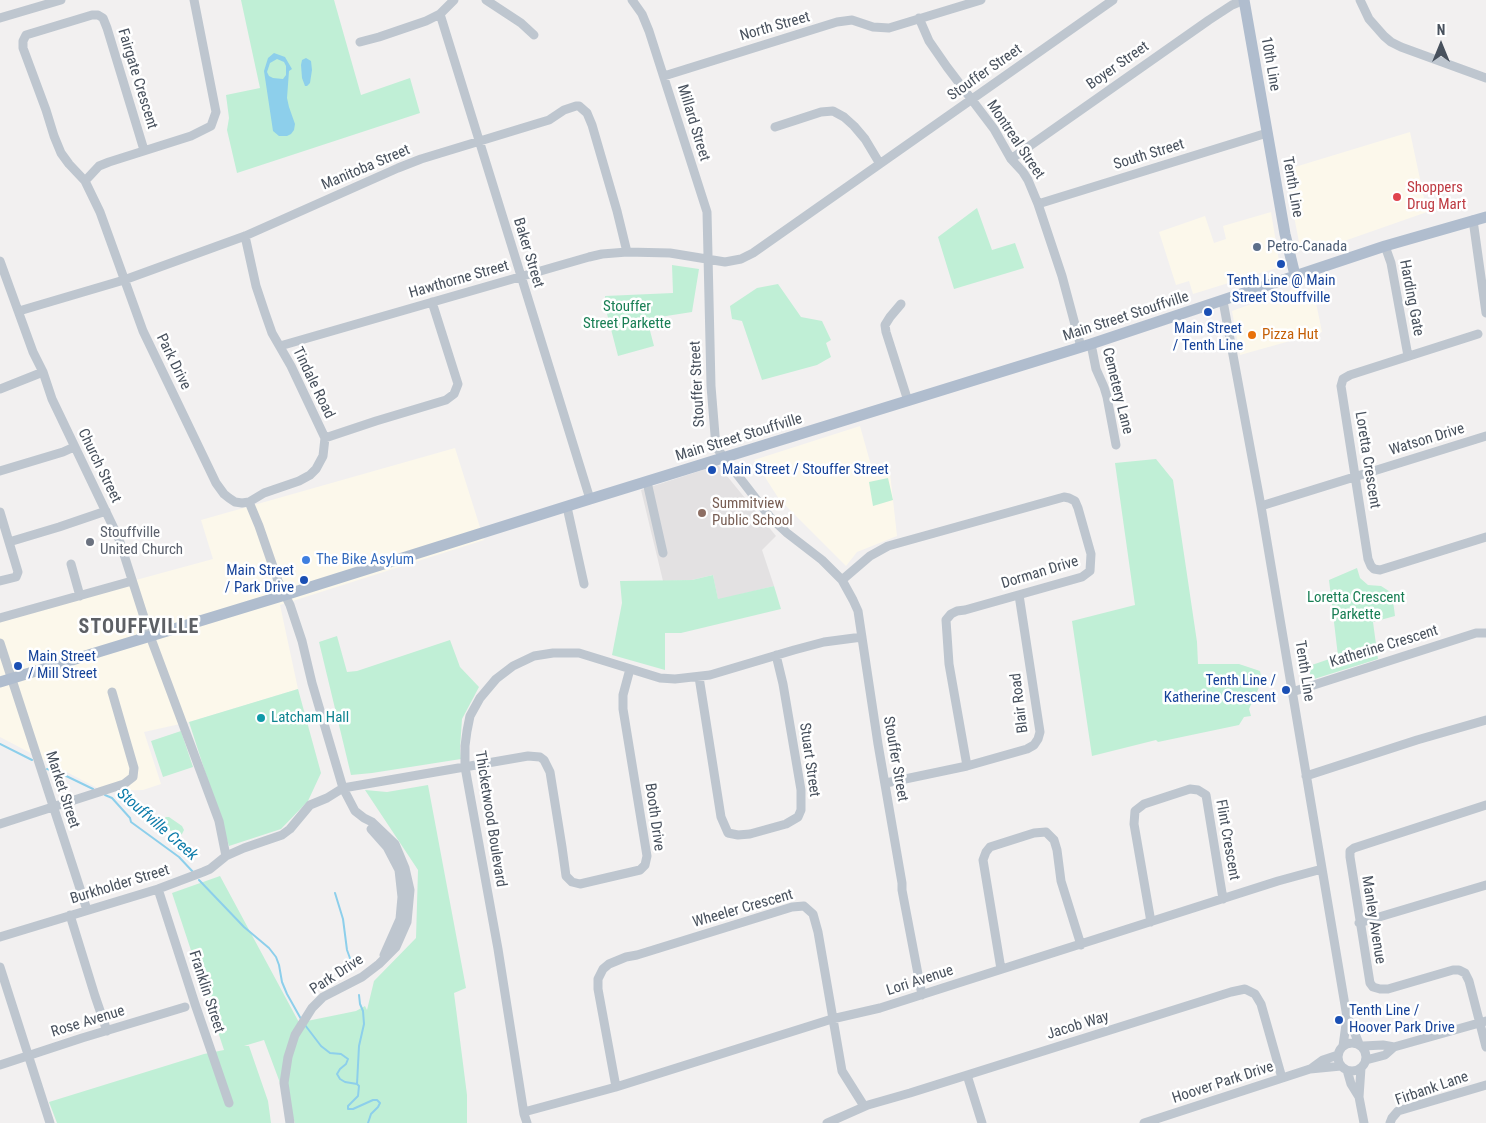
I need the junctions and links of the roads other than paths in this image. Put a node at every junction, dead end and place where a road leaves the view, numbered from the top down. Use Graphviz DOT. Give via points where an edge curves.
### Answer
graph roads {
  1 [pos="61,0"];
  2 [pos="194,0"];
  3 [pos="454,0"];
  4 [pos="486,0"];
  5 [pos="632,0"];
  6 [pos="981,0"];
  7 [pos="1113,0"];
  8 [pos="1244,0"];
  9 [pos="1360,0"];
  10 [pos="440,14"];
  11 [pos="0,18"];
  12 [pos="919,18"];
  13 [pos="534,35"];
  14 [pos="360,42"];
  15 [pos="664,76"];
  16 [pos="1486,78"];
  17 [pos="971,100"];
  18 [pos="775,127"];
  19 [pos="1267,133"];
  20 [pos="479,142"];
  21 [pos="144,150"];
  22 [pos="1011,159"];
  23 [pos="880,164"];
  24 [pos="85,181"];
  25 [pos="1038,204"];
  26 [pos="1486,217"];
  27 [pos="1473,220"];
  28 [pos="245,236"];
  29 [pos="1385,246"];
  30 [pos="627,252"];
  31 [pos="707,259"];
  32 [pos="0,261"];
  33 [pos="521,276"];
  34 [pos="1294,276"];
  35 [pos="124,280"];
  36 [pos="5,286"];
  37 [pos="1223,301"];
  38 [pos="432,302"];
  39 [pos="901,304"];
  40 [pos="18,311"];
  41 [pos="1486,313"];
  42 [pos="1478,334"];
  43 [pos="280,346"];
  44 [pos="1086,346"];
  45 [pos="1408,356"];
  46 [pos="42,372"];
  47 [pos="0,388"];
  48 [pos="908,401"];
  49 [pos="1486,436"];
  50 [pos="325,438"];
  51 [pos="1116,445"];
  52 [pos="74,447"];
  53 [pos="724,458"];
  54 [pos="0,471"];
  55 [pos="1355,477"];
  56 [pos="647,482"];
  57 [pos="590,499"];
  58 [pos="249,502"];
  59 [pos="1261,506"];
  60 [pos="567,507"];
  61 [pos="106,511"];
  62 [pos="0,512"];
  63 [pos="1486,536"];
  64 [pos="9,542"];
  65 [pos="662,553"];
  66 [pos="71,564"];
  67 [pos="842,580"];
  68 [pos="0,581"];
  69 [pos="132,581"];
  70 [pos="584,584"];
  71 [pos="285,595"];
  72 [pos="1019,595"];
  73 [pos="80,596"];
  74 [pos="0,618"];
  75 [pos="1486,633"];
  76 [pos="150,636"];
  77 [pos="862,637"];
  78 [pos="0,643"];
  79 [pos="776,655"];
  80 [pos="630,669"];
  81 [pos="699,677"];
  82 [pos="6,680"];
  83 [pos="112,692"];
  84 [pos="1292,692"];
  85 [pos="1486,720"];
  86 [pos="967,766"];
  87 [pos="465,767"];
  88 [pos="1306,776"];
  89 [pos="886,783"];
  90 [pos="342,788"];
  91 [pos="1486,805"];
  92 [pos="53,807"];
  93 [pos="0,824"];
  94 [pos="226,856"];
  95 [pos="1322,869"];
  96 [pos="1486,885"];
  97 [pos="158,889"];
  98 [pos="1223,899"];
  99 [pos="87,910"];
  100 [pos="70,915"];
  101 [pos="1151,922"];
  102 [pos="1359,923"];
  103 [pos="0,937"];
  104 [pos="1081,944"];
  105 [pos="0,967"];
  106 [pos="1001,969"];
  107 [pos="922,995"];
  108 [pos="185,1007"];
  109 [pos="1347,1017"];
  110 [pos="832,1019"];
  111 [pos="1483,1022"];
  112 [pos="107,1031"];
  113 [pos="1361,1045"];
  114 [pos="1342,1046"];
  115 [pos="1394,1047"];
  116 [pos="1486,1047"];
  117 [pos="29,1055"];
  118 [pos="1338,1055"];
  119 [pos="1364,1064"];
  120 [pos="0,1065"];
  121 [pos="1344,1068"];
  122 [pos="1310,1069"];
  123 [pos="967,1075"];
  124 [pos="1282,1078"];
  125 [pos="1486,1085"];
  126 [pos="616,1087"];
  127 [pos="1359,1097"];
  128 [pos="229,1103"];
  129 [pos="864,1106"];
  130 [pos="524,1112"];
  131 [pos="50,1123"];
  132 [pos="290,1123"];
  133 [pos="526,1123"];
  134 [pos="826,1123"];
  135 [pos="982,1123"];
  136 [pos="1144,1123"];
  137 [pos="1364,1123"];
  138 [pos="1390,1123"];
  1 -- 11 [label="street"];
  2 -- 21 [label="street" via="216,112 214,120 211,126 191,136"];
  3 -- 10 [label="street"];
  4 -- 13 [label="street"];
  5 -- 15 [label="street, Millard Street" via="650,31"];
  6 -- 12 [label="street, North Street"];
  7 -- 17 [label="street, Stouffer Street"];
  8 -- 19 [label="main road, 10th Line"];
  8 -- 22 [label="street, Boyer Street" via="1202,25"];
  9 -- 16 [label="street" via="1368,19 1391,42"];
  10 -- 14 [label="street"];
  10 -- 20 [label="street, Baker Street"];
  12 -- 15 [label="street, North Street" via="889,28 846,20"];
  12 -- 17 [label="street, Montreal Street" via="929,41"];
  15 -- 31 [label="street, Millard Street" via="707,212"];
  17 -- 22 [label="street, Montreal Street" via="994,129"];
  17 -- 23 [label="street, Stouffer Street"];
  18 -- 23 [label="street" via="821,112 834,112 854,126"];
  19 -- 25 [label="street, South Street"];
  19 -- 34 [label="main road, Tenth Line"];
  20 -- 28 [label="street, Manitoba Street" via="398,168"];
  20 -- 30 [label="street, Manitoba Street" via="549,120 564,110 579,106 587,113 594,132"];
  20 -- 33 [label="street, Baker Street"];
  21 -- 24 [label="street" via="99,166"];
  21 -- 24 [label="street, Fairgate Crescent" via="102,18 92,15 26,35 23,48 54,136 61,153"];
  22 -- 25 [label="street, Montreal Street" via="1023,172"];
  23 -- 31 [label="street, Stouffer Street" via="753,253 734,261"];
  24 -- 35 [label="street, Park Drive" via="100,212"];
  25 -- 44 [label="street, Montreal Street"];
  26 -- 27 [label="main road, Main Street Stouffville"];
  27 -- 29 [label="main road, Main Street Stouffville"];
  27 -- 41 [label="street"];
  28 -- 35 [label="street, Manitoba Street"];
  28 -- 43 [label="street, Tindale Road" via="260,300"];
  29 -- 34 [label="main road, Main Street Stouffville"];
  29 -- 45 [label="street, Harding Gate"];
  30 -- 31 [label="street, Hawthorne Street" via="670,253"];
  30 -- 33 [label="street, Hawthorne Street" via="602,254"];
  31 -- 53 [label="street, Stouffer Street" via="710,386 716,447"];
  32 -- 36 [label="street, Church Street"];
  33 -- 38 [label="street, Hawthorne Street"];
  33 -- 57 [label="street, Baker Street"];
  34 -- 37 [label="main road, Main Street Stouffville"];
  35 -- 40 [label="street, Manitoba Street"];
  35 -- 58 [label="street, Park Drive" via="143,331 216,483 235,502"];
  36 -- 40 [label="street, Church Street"];
  37 -- 44 [label="main road, Main Street Stouffville"];
  37 -- 59 [label="street, Tenth Line"];
  38 -- 43 [label="street, Hawthorne Street"];
  38 -- 50 [label="street" via="458,384 454,394 446,400"];
  39 -- 48 [label="street" via="890,317 886,332"];
  40 -- 46 [label="street, Church Street"];
  42 -- 45 [label="street, Loretta Crescent"];
  43 -- 50 [label="street, Tindale Road"];
  44 -- 48 [label="main road, Main Street Stouffville"];
  44 -- 51 [label="street, Cemetery Lane" via="1104,387"];
  45 -- 55 [label="street, Loretta Crescent" via="1343,379"];
  46 -- 47 [label="street"];
  46 -- 52 [label="street, Church Street"];
  48 -- 53 [label="main road, Main Street Stouffville"];
  49 -- 55 [label="street, Watson Drive"];
  50 -- 58 [label="street, Tindale Road" via="323,456 310,475"];
  52 -- 54 [label="street"];
  52 -- 61 [label="street, Church Street"];
  53 -- 56 [label="main road, Main Street Stouffville"];
  53 -- 67 [label="street, Stouffer Street" via="770,517"];
  55 -- 59 [label="street, Watson Drive"];
  55 -- 63 [label="street, Loretta Crescent" via="1368,559 1374,569 1380,570"];
  56 -- 57 [label="main road, Main Street Stouffville"];
  56 -- 65 [label="street"];
  57 -- 60 [label="main road, Main Street Stouffville"];
  58 -- 71 [label="street, Park Drive"];
  59 -- 84 [label="street, Tenth Line"];
  60 -- 70 [label="street"];
  60 -- 71 [label="main road, Main Street Stouffville"];
  61 -- 64 [label="street"];
  61 -- 69 [label="street, Church Street"];
  62 -- 64 [label="street"];
  64 -- 68 [label="street" via="18,572 16,577"];
  66 -- 73 [label="street"];
  67 -- 72 [label="street, Dorman Drive" via="870,556 888,546 1045,502 1070,498 1078,508 1090,554 1090,571 1082,577"];
  67 -- 77 [label="street, Stouffer Street" via="858,611"];
  69 -- 73 [label="street"];
  69 -- 76 [label="street, Church Street"];
  71 -- 76 [label="main road, Main Street Stouffville"];
  71 -- 90 [label="street, Park Drive" via="302,641"];
  72 -- 86 [label="street, Blair Road" via="1040,732 1038,739 1027,748"];
  72 -- 86 [label="street, Dorman Drive" via="957,611 946,620 949,664"];
  73 -- 74 [label="street"];
  75 -- 84 [label="street, Katherine Crescent" via="1476,633"];
  76 -- 82 [label="main road, Main Street Stouffville"];
  76 -- 94 [label="street, Church Street" via="219,821"];
  77 -- 79 [label="street, Thicketwood Boulevard" via="824,642"];
  77 -- 89 [label="street, Stouffer Street"];
  78 -- 82 [label="street, Market Street"];
  79 -- 81 [label="street, Thicketwood Boulevard"];
  79 -- 81 [label="street, Stuart Street" via="801,790 798,817 786,824 750,834 728,833 722,817"];
  80 -- 81 [label="street, Thicketwood Boulevard" via="675,680"];
  80 -- 87 [label="street, Thicketwood Boulevard" via="593,656 568,652 534,656 513,666 496,679 470,716"];
  80 -- 87 [label="street, Booth Drive" via="623,709 647,856 640,870 580,884 566,876 550,772 540,757 528,756"];
  82 -- 92 [label="street, Market Street"];
  83 -- 92 [label="street" via="134,768 133,777 122,784"];
  84 -- 88 [label="street, Tenth Line"];
  85 -- 88 [label="street"];
  86 -- 89 [label="street, Blair Road"];
  87 -- 90 [label="street"];
  87 -- 130 [label="street, Thicketwood Boulevard"];
  88 -- 95 [label="street, Tenth Line"];
  89 -- 107 [label="street, Stouffer Street"];
  90 -- 94 [label="street, Burkholder Street" via="310,805 282,835"];
  90 -- 132 [label="street, Park Drive" via="355,811 395,844 406,868 410,890 407,922 396,947 362,977 322,997 295,1035 284,1083"];
  91 -- 102 [label="street, Manley Avenue" via="1350,851"];
  92 -- 93 [label="street"];
  92 -- 99 [label="street, Market Street"];
  94 -- 97 [label="street, Burkholder Street" via="207,871"];
  95 -- 98 [label="street, Lori Avenue"];
  95 -- 109 [label="street, Tenth Line"];
  96 -- 102 [label="street"];
  97 -- 99 [label="street, Burkholder Street"];
  97 -- 128 [label="street, Franklin Street"];
  98 -- 101 [label="street, Lori Avenue"];
  98 -- 101 [label="street, Flint Crescent" via="1206,795 1190,790 1150,802 1134,811 1134,824"];
  99 -- 100 [label="street, Burkholder Street"];
  100 -- 103 [label="street, Burkholder Street"];
  100 -- 112 [label="street"];
  101 -- 104 [label="street, Lori Avenue"];
  102 -- 111 [label="street, Manley Avenue" via="1373,987 1388,989 1459,970 1469,981"];
  104 -- 106 [label="street, Lori Avenue"];
  104 -- 106 [label="street" via="1061,882 1054,840 1046,832 1034,832 990,847 983,860"];
  105 -- 117 [label="street"];
  106 -- 107 [label="street, Lori Avenue"];
  107 -- 110 [label="street, Lori Avenue"];
  108 -- 112 [label="street, Rose Avenue"];
  109 -- 113 [label="street, Tenth Line"];
  109 -- 114 [label="street, Tenth Line"];
  110 -- 126 [label="street, Lori Avenue"];
  110 -- 126 [label="street, Wheeler Crescent" via="818,932 813,914 804,906 626,957 609,964 598,979"];
  110 -- 129 [label="street, Wheeler Crescent" via="842,1071"];
  111 -- 115 [label="street"];
  111 -- 116 [label="street"];
  112 -- 117 [label="street, Rose Avenue"];
  113 -- 114 [label="street" via="1350,1042"];
  113 -- 115 [label="street"];
  113 -- 119 [label="street" via="1367,1055"];
  114 -- 118 [label="street"];
  115 -- 119 [label="street" via="1385,1055"];
  117 -- 120 [label="street, Rose Avenue"];
  117 -- 131 [label="street"];
  118 -- 121 [label="street"];
  118 -- 122 [label="street, Hoover Park Drive"];
  119 -- 121 [label="street" via="1352,1071"];
  119 -- 127 [label="street"];
  121 -- 122 [label="street, Hoover Park Drive"];
  121 -- 127 [label="street"];
  122 -- 124 [label="street, Hoover Park Drive"];
  123 -- 124 [label="street, Jacob Way" via="1245,990 1255,994 1261,1004"];
  123 -- 129 [label="street, Jacob Way"];
  123 -- 135 [label="street"];
  124 -- 136 [label="street, Hoover Park Drive"];
  125 -- 138 [label="street, Firbank Lane" via="1398,1111"];
  126 -- 130 [label="street, Lori Avenue"];
  127 -- 137 [label="street"];
  129 -- 134 [label="street, Jacob Way"];
  130 -- 133 [label="street, Thicketwood Boulevard"];
}
